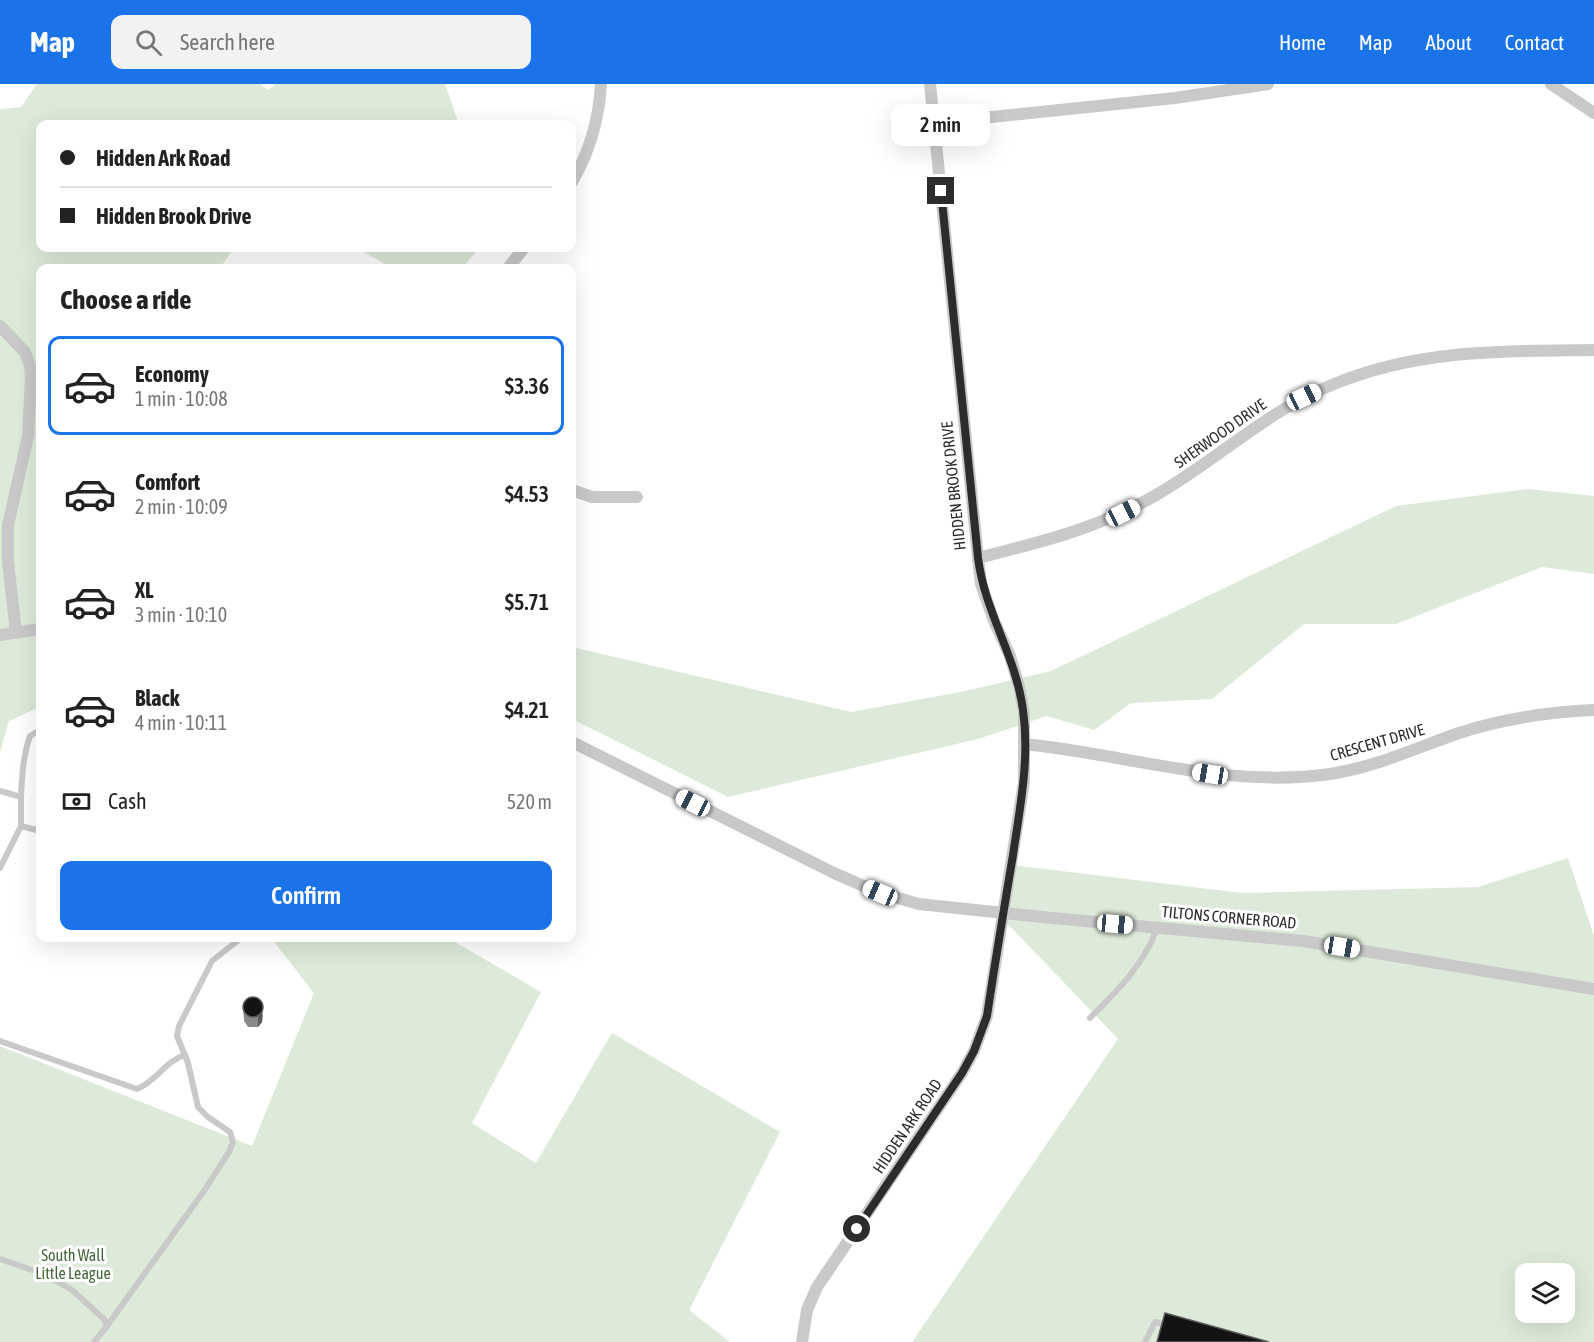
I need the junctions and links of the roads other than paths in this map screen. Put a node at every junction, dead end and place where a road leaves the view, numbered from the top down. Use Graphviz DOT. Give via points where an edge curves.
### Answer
graph roads {
  1 [pos="601,84"];
  2 [pos="930,84"];
  3 [pos="1268,84"];
  4 [pos="1551,84"];
  5 [pos="1594,113"];
  6 [pos="934,123"];
  7 [pos="576,174"];
  8 [pos="521,252"];
  9 [pos="511,264"];
  10 [pos="0,326"];
  11 [pos="1594,350"];
  12 [pos="576,491"];
  13 [pos="637,497"];
  14 [pos="978,558"];
  15 [pos="36,630"];
  16 [pos="16,633"];
  17 [pos="0,635"];
  18 [pos="1594,710"];
  19 [pos="36,732"];
  20 [pos="576,744"];
  21 [pos="1024,744"];
  22 [pos="0,791"];
  23 [pos="21,797"];
  24 [pos="21,826"];
  25 [pos="36,830"];
  26 [pos="0,868"];
  27 [pos="1004,913"];
  28 [pos="1157,928"];
  29 [pos="236,942"];
  30 [pos="1594,989"];
  31 [pos="1090,1018"];
  32 [pos="0,1041"];
  33 [pos="185,1055"];
  34 [pos="0,1259"];
  35 [pos="107,1326"];
  36 [pos="1176,1326"];
  37 [pos="94,1342"];
  38 [pos="802,1342"];
  39 [pos="1144,1342"];
  1 -- 7 [label="street" via="593,132"];
  2 -- 6 [label="street, HIDDEN BROOK DRIVE"];
  3 -- 6 [label="street" via="1175,98"];
  4 -- 5 [label="street"];
  6 -- 14 [label="street, HIDDEN BROOK DRIVE"];
  8 -- 9 [label="street"];
  10 -- 16 [label="street" via="25,351 32,378 28,436 9,525 8,562"];
  11 -- 14 [label="street, SHERWOOD DRIVE" via="1469,352 1366,372 1278,412 1190,475 1123,513 1064,536"];
  12 -- 13 [label="street" via="592,497"];
  14 -- 21 [label="street, HIDDEN BROOK DRIVE" via="981,584 1019,686"];
  15 -- 16 [label="street"];
  16 -- 17 [label="street"];
  18 -- 21 [label="street, CRESCENT DRIVE" via="1511,719 1375,764 1297,778 1210,774"];
  19 -- 23 [label="lane" via="30,736 24,760"];
  20 -- 27 [label="street, TILTONS CORNER ROAD" via="880,893 919,904"];
  21 -- 27 [label="street, HIDDEN BROOK DRIVE" via="1024,782"];
  22 -- 23 [label="lane"];
  23 -- 24 [label="lane"];
  24 -- 25 [label="lane"];
  24 -- 26 [label="lane"];
  27 -- 28 [label="street, TILTONS CORNER ROAD"];
  27 -- 38 [label="street, HIDDEN ARK ROAD" via="987,1016 974,1051 817,1287 807,1310"];
  28 -- 30 [label="street, TILTONS CORNER ROAD" via="1303,940"];
  28 -- 31 [label="lane" via="1143,960"];
  29 -- 33 [label="lane" via="212,962 179,1026 177,1036"];
  32 -- 33 [label="lane" via="137,1089 173,1059"];
  33 -- 35 [label="lane" via="198,1107 230,1132 233,1142 204,1191"];
  34 -- 35 [label="lane" via="44,1274 72,1290 104,1318"];
  35 -- 37 [label="lane"];
  36 -- 39 [label="lane" via="1155,1322"];
}
